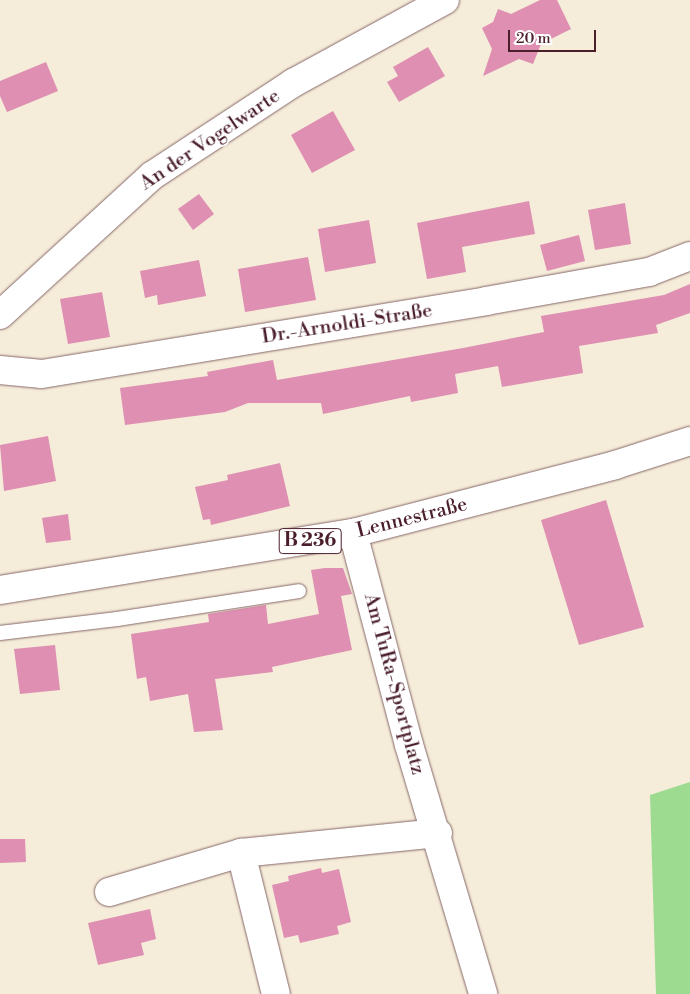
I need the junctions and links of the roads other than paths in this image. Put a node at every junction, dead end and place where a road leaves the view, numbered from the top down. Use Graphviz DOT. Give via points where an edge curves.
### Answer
graph roads {
  1 [pos="445,0"];
  2 [pos="690,256"];
  3 [pos="0,315"];
  4 [pos="0,370"];
  5 [pos="690,441"];
  6 [pos="354,533"];
  7 [pos="0,590"];
  8 [pos="299,591"];
  9 [pos="0,633"];
  10 [pos="438,833"];
  11 [pos="241,853"];
  12 [pos="109,892"];
  13 [pos="276,994"];
  14 [pos="483,994"];
  1 -- 3 [label="street, An der Vogelwarte" via="293,82 153,174"];
  2 -- 4 [label="street, Dr.-Arnoldi-Straße" via="649,272 486,301 42,374"];
  5 -- 6 [label="street, Lennestraße / B 236" via="615,465"];
  6 -- 7 [label="street, Lennestraße / B 236"];
  6 -- 10 [label="street, Am TuRa-Sportplatz" via="409,745"];
  8 -- 9 [label="lane" via="118,619"];
  10 -- 11 [label="street"];
  10 -- 14 [label="street, Am TuRa-Sportplatz"];
  11 -- 12 [label="street"];
  11 -- 13 [label="street"];
}
